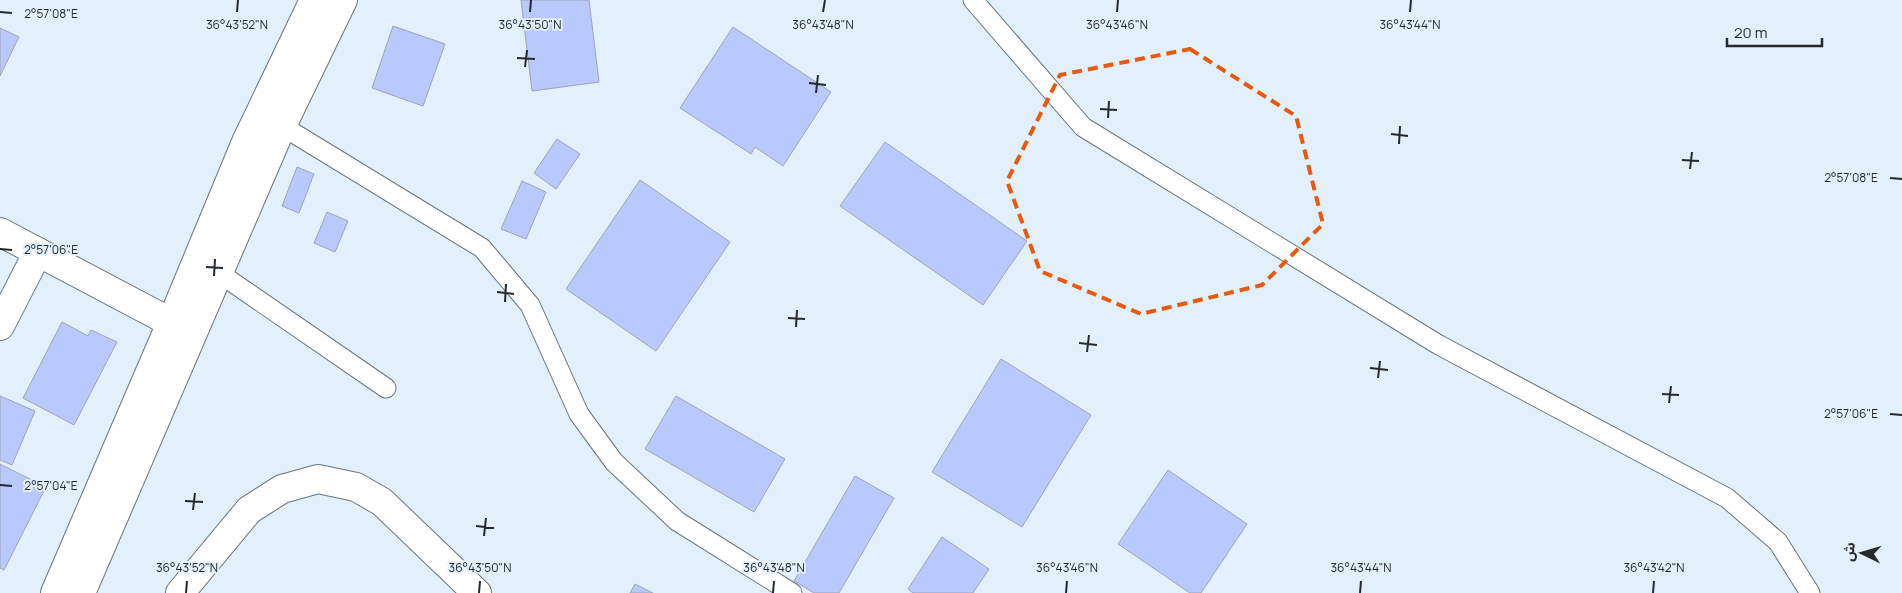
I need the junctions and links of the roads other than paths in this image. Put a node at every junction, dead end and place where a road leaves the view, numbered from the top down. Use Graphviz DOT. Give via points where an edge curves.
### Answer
graph roads {
  1 [pos="314,0"];
  2 [pos="343,0"];
  3 [pos="973,0"];
  4 [pos="282,126"];
  5 [pos="0,232"];
  6 [pos="38,252"];
  7 [pos="219,273"];
  8 [pos="0,326"];
  9 [pos="182,329"];
  10 [pos="386,388"];
  11 [pos="55,593"];
  12 [pos="81,593"];
  13 [pos="180,593"];
  14 [pos="477,593"];
  15 [pos="792,593"];
  16 [pos="1810,593"];
  1 -- 9 [label="main road" via="246,142"];
  2 -- 4 [label="main road"];
  3 -- 16 [label="lane" via="1083,127 1439,345 1727,498 1778,542"];
  4 -- 7 [label="main road"];
  4 -- 15 [label="lane" via="482,248 530,304 579,414 614,462 677,521"];
  5 -- 6 [label="main road"];
  6 -- 8 [label="main road"];
  6 -- 9 [label="main road"];
  7 -- 9 [label="main road"];
  7 -- 10 [label="lane"];
  9 -- 11 [label="main road"];
  9 -- 12 [label="main road"];
  13 -- 14 [label="main road" via="249,510 282,489 318,479 356,487 382,502"];
}
